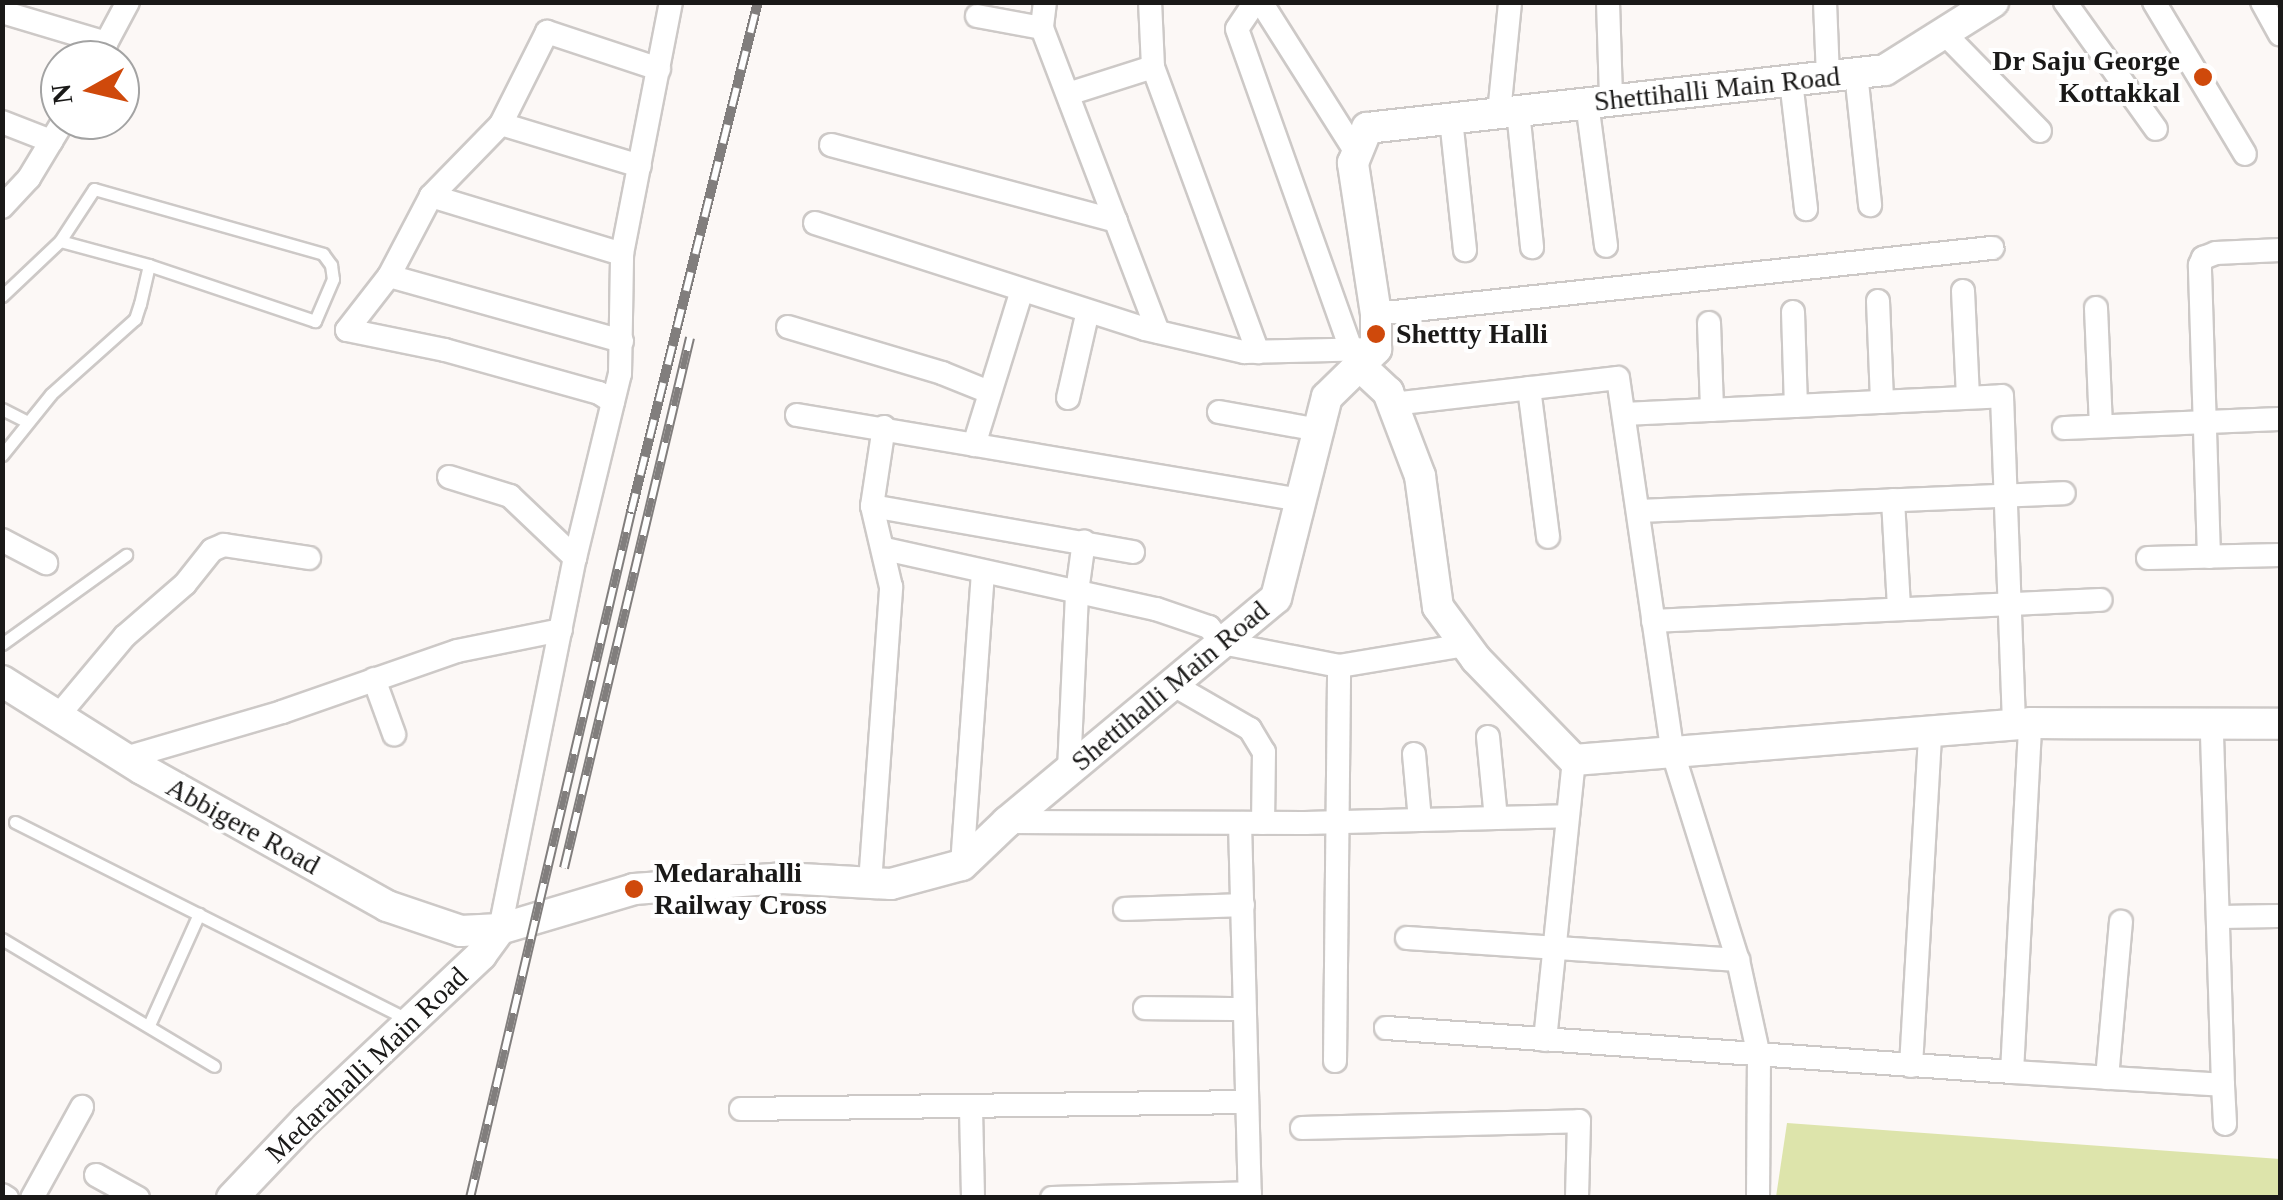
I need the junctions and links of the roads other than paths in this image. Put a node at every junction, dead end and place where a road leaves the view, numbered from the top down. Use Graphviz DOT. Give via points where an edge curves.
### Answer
graph roads {
  1 [pos="128,2"];
  2 [pos="671,2"];
  3 [pos="1045,2"];
  4 [pos="1150,2"];
  5 [pos="1258,2"];
  6 [pos="1510,2"];
  7 [pos="1608,2"];
  8 [pos="1825,2"];
  9 [pos="1993,2"];
  10 [pos="2065,2"];
  11 [pos="2154,2"];
  12 [pos="2262,2"];
  13 [pos="2,12"];
  14 [pos="977,16"];
  15 [pos="1042,28"];
  16 [pos="1944,33"];
  17 [pos="2280,34"];
  18 [pos="72,40"];
  19 [pos="108,40"];
  20 [pos="1152,67"];
  21 [pos="659,70"];
  22 [pos="1842,75"];
  23 [pos="1790,81"];
  24 [pos="1068,94"];
  25 [pos="1599,102"];
  26 [pos="1508,112"];
  27 [pos="1451,118"];
  28 [pos="2,122"];
  29 [pos="501,124"];
  30 [pos="2156,129"];
  31 [pos="2040,131"];
  32 [pos="51,141"];
  33 [pos="830,145"];
  34 [pos="1357,154"];
  35 [pos="2245,154"];
  36 [pos="640,166"];
  37 [pos="431,196"];
  38 [pos="1870,205"];
  39 [pos="2,206"];
  40 [pos="1806,209"];
  41 [pos="1116,221"];
  42 [pos="815,222"];
  43 [pos="60,241"];
  44 [pos="1606,246"];
  45 [pos="1532,247"];
  46 [pos="1992,248"];
  47 [pos="1465,250"];
  48 [pos="2280,250"];
  49 [pos="622,254"];
  50 [pos="150,264"];
  51 [pos="390,276"];
  52 [pos="1022,290"];
  53 [pos="1963,291"];
  54 [pos="2,296"];
  55 [pos="1878,301"];
  56 [pos="2096,308"];
  57 [pos="1088,311"];
  58 [pos="1792,312"];
  59 [pos="1376,314"];
  60 [pos="1708,323"];
  61 [pos="788,327"];
  62 [pos="1158,332"];
  63 [pos="622,341"];
  64 [pos="1258,352"];
  65 [pos="1362,355"];
  66 [pos="1528,388"];
  67 [pos="988,392"];
  68 [pos="1068,398"];
  69 [pos="1968,398"];
  70 [pos="613,402"];
  71 [pos="1882,402"];
  72 [pos="1392,404"];
  73 [pos="1796,406"];
  74 [pos="2,408"];
  75 [pos="1712,410"];
  76 [pos="1219,412"];
  77 [pos="1624,414"];
  78 [pos="797,415"];
  79 [pos="2280,420"];
  80 [pos="27,422"];
  81 [pos="2205,422"];
  82 [pos="2101,426"];
  83 [pos="884,427"];
  84 [pos="2064,428"];
  85 [pos="1319,430"];
  86 [pos="974,444"];
  87 [pos="2,456"];
  88 [pos="448,477"];
  89 [pos="2064,493"];
  90 [pos="2007,495"];
  91 [pos="1301,500"];
  92 [pos="1893,500"];
  93 [pos="872,506"];
  94 [pos="1638,511"];
  95 [pos="1548,537"];
  96 [pos="2,540"];
  97 [pos="1084,541"];
  98 [pos="885,549"];
  99 [pos="1133,552"];
  100 [pos="126,555"];
  101 [pos="2280,555"];
  102 [pos="2209,557"];
  103 [pos="309,558"];
  104 [pos="575,558"];
  105 [pos="2148,558"];
  106 [pos="46,563"];
  107 [pos="983,573"];
  108 [pos="1076,592"];
  109 [pos="2102,600"];
  110 [pos="2010,602"];
  111 [pos="1899,608"];
  112 [pos="1653,620"];
  113 [pos="561,630"];
  114 [pos="1222,642"];
  115 [pos="2,644"];
  116 [pos="1465,645"];
  117 [pos="1339,666"];
  118 [pos="374,680"];
  119 [pos="2,681"];
  120 [pos="1172,684"];
  121 [pos="58,716"];
  122 [pos="2022,724"];
  123 [pos="2280,724"];
  124 [pos="2212,726"];
  125 [pos="394,734"];
  126 [pos="1930,734"];
  127 [pos="1488,737"];
  128 [pos="1672,750"];
  129 [pos="1414,754"];
  130 [pos="125,758"];
  131 [pos="1574,760"];
  132 [pos="1069,770"];
  133 [pos="1567,816"];
  134 [pos="1496,818"];
  135 [pos="1420,820"];
  136 [pos="15,822"];
  137 [pos="1006,822"];
  138 [pos="1334,822"];
  139 [pos="1252,823"];
  140 [pos="962,865"];
  141 [pos="870,882"];
  142 [pos="1243,905"];
  143 [pos="1126,910"];
  144 [pos="199,914"];
  145 [pos="2280,916"];
  146 [pos="2218,917"];
  147 [pos="2121,922"];
  148 [pos="500,930"];
  149 [pos="1407,938"];
  150 [pos="2,939"];
  151 [pos="1554,949"];
  152 [pos="1738,960"];
  153 [pos="1145,1008"];
  154 [pos="1244,1009"];
  155 [pos="412,1022"];
  156 [pos="148,1024"];
  157 [pos="1386,1028"];
  158 [pos="1545,1040"];
  159 [pos="1759,1056"];
  160 [pos="1335,1061"];
  161 [pos="214,1066"];
  162 [pos="1911,1066"];
  163 [pos="2012,1072"];
  164 [pos="2106,1078"];
  165 [pos="2222,1085"];
  166 [pos="1246,1102"];
  167 [pos="82,1107"];
  168 [pos="741,1109"];
  169 [pos="971,1109"];
  170 [pos="2225,1124"];
  171 [pos="1302,1128"];
  172 [pos="96,1174"];
  173 [pos="1250,1195"];
  174 [pos="32,1198"];
  175 [pos="138,1198"];
  176 [pos="232,1198"];
  177 [pos="974,1198"];
  178 [pos="1052,1198"];
  179 [pos="1577,1198"];
  180 [pos="1758,1198"];
  1 -- 19 [label="street"];
  2 -- 21 [label="street"];
  3 -- 15 [label="street"];
  4 -- 20 [label="street"];
  5 -- 34 [label="street"];
  5 -- 65 [label="street" via="1237,28"];
  6 -- 26 [label="street"];
  7 -- 25 [label="street"];
  8 -- 22 [label="street"];
  9 -- 16 [label="street, Shettihalli Main Road"];
  10 -- 30 [label="street"];
  11 -- 35 [label="street"];
  12 -- 17 [label="street"];
  13 -- 18 [label="street"];
  14 -- 15 [label="street"];
  15 -- 24 [label="street"];
  16 -- 22 [label="street, Shettihalli Main Road" via="1885,70"];
  16 -- 31 [label="street"];
  20 -- 24 [label="street"];
  20 -- 64 [label="street"];
  21 -- 29 [label="street" via="547,32"];
  21 -- 36 [label="street"];
  22 -- 23 [label="street, Shettihalli Main Road"];
  22 -- 38 [label="street"];
  23 -- 25 [label="street, Shettihalli Main Road"];
  23 -- 40 [label="street"];
  24 -- 41 [label="street"];
  25 -- 26 [label="street, Shettihalli Main Road"];
  25 -- 44 [label="street"];
  26 -- 27 [label="street, Shettihalli Main Road"];
  26 -- 45 [label="street"];
  27 -- 34 [label="street, Shettihalli Main Road" via="1368,128"];
  27 -- 47 [label="street"];
  28 -- 32 [label="street"];
  29 -- 36 [label="street"];
  29 -- 37 [label="street"];
  32 -- 39 [label="street"];
  33 -- 41 [label="street"];
  34 -- 59 [label="street"];
  36 -- 49 [label="street"];
  37 -- 49 [label="street"];
  37 -- 51 [label="street"];
  41 -- 62 [label="street"];
  42 -- 52 [label="street"];
  43 -- 50 [label="lane"];
  43 -- 50 [label="lane" via="94,189 323,254 333,279 315,321"];
  43 -- 54 [label="lane"];
  46 -- 59 [label="street"];
  48 -- 81 [label="street" via="2203,258"];
  49 -- 63 [label="street"];
  50 -- 80 [label="lane" via="135,319"];
  51 -- 63 [label="street"];
  51 -- 70 [label="street" via="347,330 464,355"];
  52 -- 57 [label="street"];
  52 -- 67 [label="street"];
  53 -- 69 [label="street"];
  55 -- 71 [label="street"];
  56 -- 82 [label="street"];
  57 -- 62 [label="street"];
  57 -- 68 [label="street"];
  58 -- 73 [label="street"];
  59 -- 65 [label="street"];
  60 -- 75 [label="street"];
  61 -- 67 [label="street"];
  62 -- 64 [label="street"];
  63 -- 70 [label="street"];
  64 -- 65 [label="street"];
  65 -- 72 [label="street"];
  65 -- 85 [label="street, Shettihalli Main Road" via="1328,397"];
  66 -- 72 [label="street"];
  66 -- 77 [label="street" via="1618,378"];
  66 -- 95 [label="street"];
  67 -- 86 [label="street"];
  69 -- 71 [label="street"];
  69 -- 90 [label="street" via="2002,396"];
  70 -- 104 [label="street"];
  71 -- 73 [label="street"];
  72 -- 116 [label="street" via="1420,476 1438,607"];
  73 -- 75 [label="street"];
  74 -- 80 [label="lane"];
  75 -- 77 [label="street"];
  76 -- 85 [label="street"];
  77 -- 94 [label="street"];
  78 -- 83 [label="street"];
  79 -- 81 [label="street"];
  80 -- 87 [label="lane"];
  81 -- 82 [label="street"];
  81 -- 102 [label="street"];
  82 -- 84 [label="street"];
  83 -- 86 [label="street"];
  83 -- 93 [label="street"];
  85 -- 91 [label="street, Shettihalli Main Road"];
  86 -- 91 [label="street"];
  88 -- 104 [label="street" via="510,496"];
  89 -- 90 [label="street"];
  90 -- 92 [label="street"];
  90 -- 110 [label="street"];
  91 -- 114 [label="street, Shettihalli Main Road" via="1276,598"];
  92 -- 94 [label="street"];
  92 -- 111 [label="street"];
  93 -- 97 [label="street"];
  93 -- 98 [label="street"];
  94 -- 112 [label="street"];
  96 -- 106 [label="street"];
  97 -- 99 [label="street"];
  97 -- 108 [label="street"];
  98 -- 107 [label="street"];
  98 -- 141 [label="street" via="891,587"];
  100 -- 115 [label="lane"];
  101 -- 102 [label="street"];
  102 -- 105 [label="street"];
  103 -- 121 [label="street" via="212,550 185,584 125,636"];
  104 -- 113 [label="street"];
  107 -- 108 [label="street"];
  107 -- 140 [label="street"];
  108 -- 114 [label="street" via="1156,609 1209,628"];
  108 -- 132 [label="street"];
  109 -- 110 [label="street"];
  110 -- 111 [label="street"];
  110 -- 122 [label="street"];
  111 -- 112 [label="street"];
  112 -- 128 [label="street"];
  113 -- 118 [label="street" via="457,651"];
  113 -- 148 [label="street"];
  114 -- 117 [label="street"];
  114 -- 120 [label="street, Shettihalli Main Road"];
  116 -- 117 [label="street"];
  116 -- 131 [label="street"];
  117 -- 138 [label="street"];
  118 -- 125 [label="street"];
  118 -- 130 [label="street"];
  119 -- 121 [label="street, Abbigere Road"];
  120 -- 132 [label="street, Shettihalli Main Road"];
  120 -- 139 [label="street" via="1250,730 1264,752"];
  121 -- 130 [label="street, Abbigere Road"];
  122 -- 124 [label="street"];
  122 -- 126 [label="street"];
  122 -- 163 [label="street"];
  123 -- 124 [label="street"];
  124 -- 146 [label="street"];
  126 -- 128 [label="street"];
  126 -- 162 [label="street"];
  127 -- 134 [label="street"];
  128 -- 131 [label="street"];
  128 -- 152 [label="street"];
  129 -- 135 [label="street"];
  130 -- 148 [label="street, Abbigere Road" via="387,906 461,931"];
  131 -- 133 [label="street"];
  132 -- 137 [label="street, Shettihalli Main Road"];
  133 -- 134 [label="street"];
  133 -- 151 [label="street"];
  134 -- 135 [label="street"];
  135 -- 138 [label="street"];
  136 -- 144 [label="lane"];
  137 -- 139 [label="street"];
  137 -- 140 [label="street, Shettihalli Main Road"];
  138 -- 139 [label="street"];
  138 -- 160 [label="street"];
  139 -- 142 [label="street"];
  140 -- 141 [label="street, Shettihalli Main Road" via="891,884"];
  141 -- 148 [label="street, Shettihalli Main Road" via="783,878 634,888"];
  142 -- 143 [label="street"];
  142 -- 154 [label="street"];
  144 -- 155 [label="lane"];
  144 -- 156 [label="lane"];
  145 -- 146 [label="street"];
  146 -- 165 [label="street"];
  147 -- 164 [label="street"];
  148 -- 155 [label="street, Medarahalli Main Road"];
  149 -- 151 [label="street"];
  150 -- 156 [label="lane"];
  151 -- 152 [label="street"];
  151 -- 158 [label="street"];
  152 -- 159 [label="street"];
  153 -- 154 [label="street"];
  154 -- 166 [label="street"];
  155 -- 176 [label="street, Medarahalli Main Road"];
  156 -- 161 [label="lane"];
  157 -- 158 [label="street"];
  158 -- 159 [label="street"];
  159 -- 162 [label="street"];
  159 -- 180 [label="street"];
  162 -- 163 [label="street"];
  163 -- 164 [label="street"];
  164 -- 165 [label="street"];
  165 -- 170 [label="street"];
  166 -- 169 [label="street"];
  166 -- 173 [label="street"];
  167 -- 174 [label="street"];
  168 -- 169 [label="street"];
  169 -- 177 [label="street"];
  171 -- 179 [label="street" via="1579,1121"];
  172 -- 175 [label="street"];
  173 -- 178 [label="street"];
}
